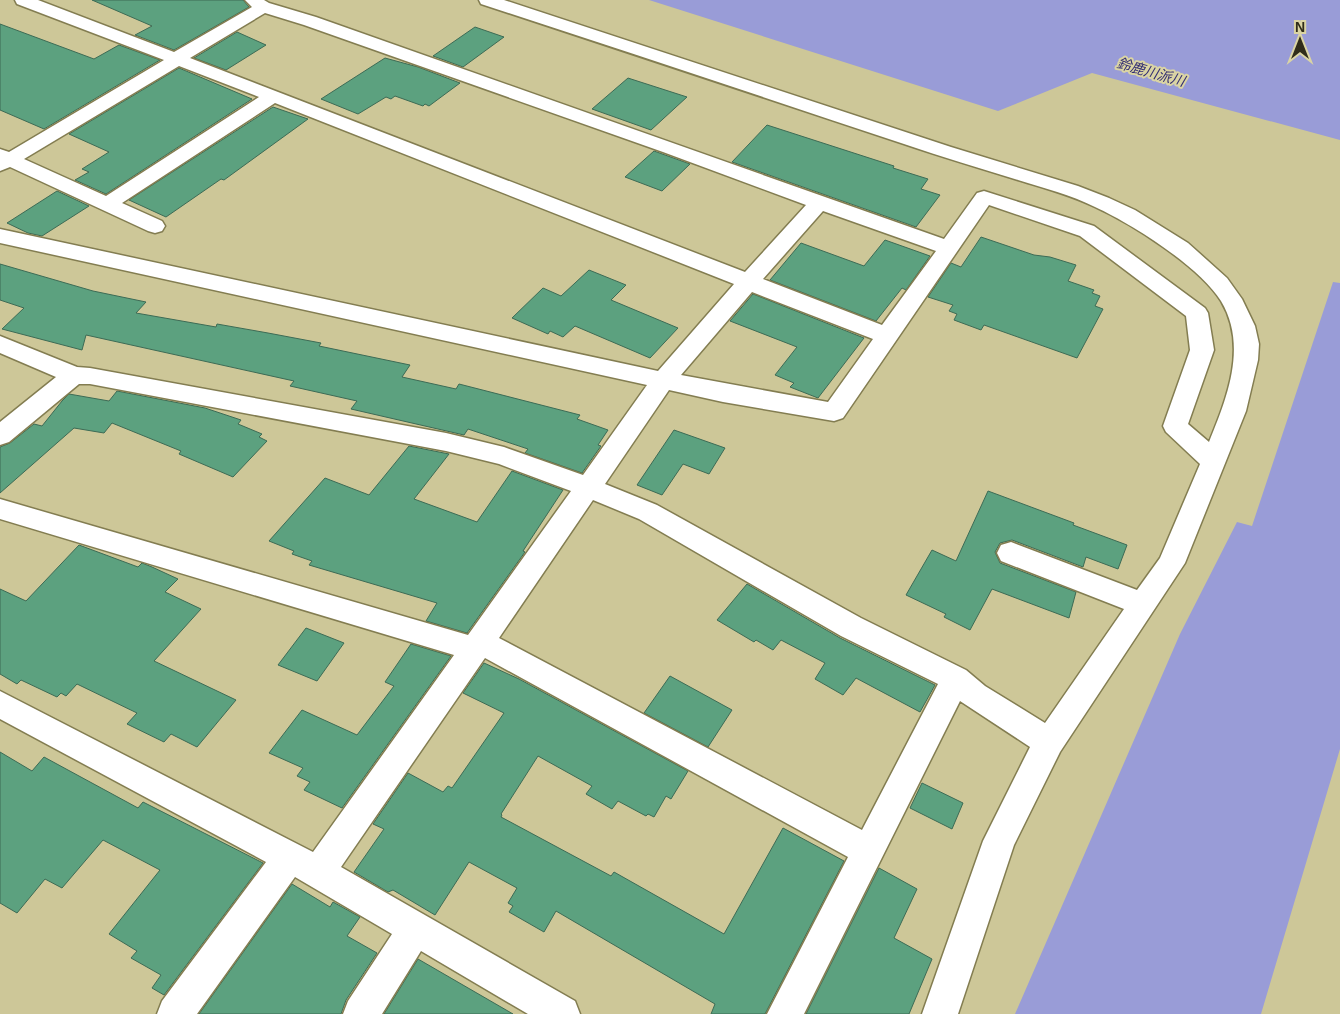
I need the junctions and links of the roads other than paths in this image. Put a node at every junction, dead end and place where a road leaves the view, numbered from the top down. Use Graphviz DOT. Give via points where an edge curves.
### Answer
graph roads {
  1 [pos="23,0"];
  2 [pos="487,0"];
  3 [pos="258,3"];
  4 [pos="176,60"];
  5 [pos="273,96"];
  6 [pos="3,160"];
  7 [pos="819,203"];
  8 [pos="107,204"];
  9 [pos="155,226"];
  10 [pos="0,236"];
  11 [pos="948,248"];
  12 [pos="749,281"];
  13 [pos="887,336"];
  14 [pos="0,344"];
  15 [pos="74,375"];
  16 [pos="663,381"];
  17 [pos="0,436"];
  18 [pos="1213,460"];
  19 [pos="587,487"];
  20 [pos="0,509"];
  21 [pos="1011,553"];
  22 [pos="1142,604"];
  23 [pos="476,645"];
  24 [pos="956,679"];
  25 [pos="0,704"];
  26 [pos="1049,742"];
  27 [pos="868,850"];
  28 [pos="304,864"];
  29 [pos="416,928"];
  30 [pos="175,1014"];
  31 [pos="361,1014"];
  32 [pos="562,1014"];
  33 [pos="785,1014"];
  34 [pos="940,1014"];
  1 -- 4 [label="street"];
  2 -- 18 [label="street" via="1071,190 1128,215 1157,232 1219,283 1244,326 1246,360 1234,411"];
  3 -- 4 [label="street"];
  3 -- 7 [label="street"];
  4 -- 5 [label="street"];
  4 -- 6 [label="street"];
  5 -- 8 [label="street"];
  5 -- 12 [label="street"];
  6 -- 8 [label="street"];
  7 -- 11 [label="street"];
  7 -- 12 [label="street"];
  8 -- 9 [label="street"];
  10 -- 16 [label="street"];
  11 -- 13 [label="street"];
  11 -- 18 [label="street" via="984,197 1087,231 1197,313 1202,350 1175,426"];
  12 -- 13 [label="street"];
  12 -- 16 [label="street"];
  13 -- 16 [label="street" via="834,412"];
  14 -- 15 [label="street"];
  15 -- 17 [label="street"];
  15 -- 19 [label="street" via="446,442 504,456"];
  16 -- 19 [label="street"];
  18 -- 22 [label="street" via="1171,563"];
  19 -- 23 [label="street"];
  19 -- 24 [label="street" via="648,512 851,627"];
  20 -- 23 [label="street"];
  21 -- 22 [label="street"];
  22 -- 26 [label="street"];
  23 -- 27 [label="street"];
  23 -- 28 [label="street"];
  24 -- 26 [label="street" via="974,695"];
  24 -- 27 [label="street"];
  25 -- 28 [label="street"];
  26 -- 34 [label="street" via="999,841"];
  27 -- 33 [label="street"];
  28 -- 29 [label="street"];
  28 -- 30 [label="street"];
  29 -- 31 [label="street"];
  29 -- 32 [label="street"];
}
